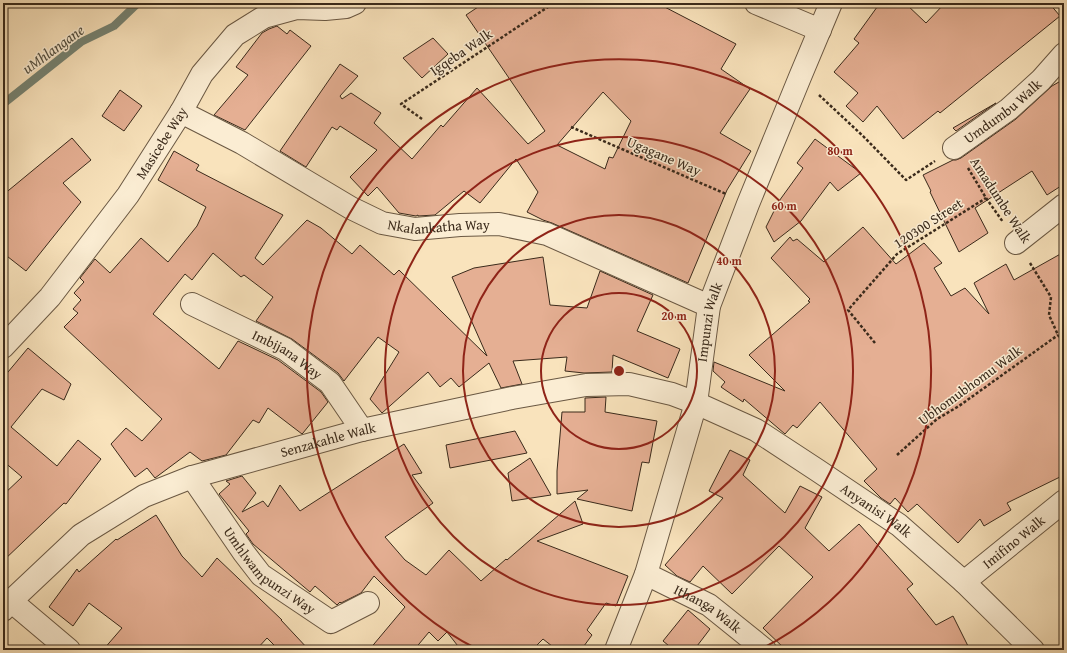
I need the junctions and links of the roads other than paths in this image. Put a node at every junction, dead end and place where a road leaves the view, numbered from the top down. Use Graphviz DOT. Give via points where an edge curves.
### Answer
graph roads {
  1 [pos="355,3"];
  2 [pos="756,3"];
  3 [pos="832,3"];
  4 [pos="820,30"];
  5 [pos="1064,54"];
  6 [pos="181,112"];
  7 [pos="954,148"];
  8 [pos="1064,205"];
  9 [pos="1016,243"];
  10 [pos="192,304"];
  11 [pos="709,306"];
  12 [pos="3,347"];
  13 [pos="696,403"];
  14 [pos="362,430"];
  15 [pos="192,477"];
  16 [pos="1064,501"];
  17 [pos="646,574"];
  18 [pos="964,582"];
  19 [pos="368,603"];
  20 [pos="7,605"];
  21 [pos="69,650"];
  22 [pos="616,650"];
  23 [pos="765,650"];
  24 [pos="1033,650"];
  1 -- 6 [label="street, Masicebe Way" via="339,8 297,8 264,17 235,35 202,74"];
  2 -- 4 [label="street"];
  3 -- 4 [label="street, Impunzi Walk"];
  4 -- 11 [label="street, Impunzi Walk"];
  5 -- 7 [label="street, Umdumbu Walk" via="1042,80 1009,109"];
  6 -- 11 [label="street, Nkalankatha Way" via="242,143 382,224 415,229 499,224 547,234"];
  6 -- 12 [label="street, Masicebe Way" via="128,195 55,291"];
  8 -- 9 [label="street"];
  10 -- 14 [label="street, Imbijana Way" via="285,349 330,383"];
  11 -- 13 [label="street, Impunzi Walk"];
  13 -- 14 [label="street, Senzakahle Walk" via="672,394 629,384 586,385"];
  13 -- 17 [label="street, Impunzi Walk"];
  13 -- 18 [label="street, Anyanisi Walk" via="756,430 817,470 899,525"];
  14 -- 15 [label="street, Senzakahle Walk"];
  15 -- 19 [label="street, Umhlwampunzi Way" via="261,575 330,622"];
  15 -- 20 [label="street, Senzakahle Walk" via="144,496 80,535"];
  16 -- 18 [label="street, Imifino Walk"];
  17 -- 22 [label="street, Impunzi Walk"];
  17 -- 23 [label="street, Ithanga Walk" via="710,605"];
  18 -- 24 [label="street, Anyanisi Walk"];
  20 -- 21 [label="street"];
}
